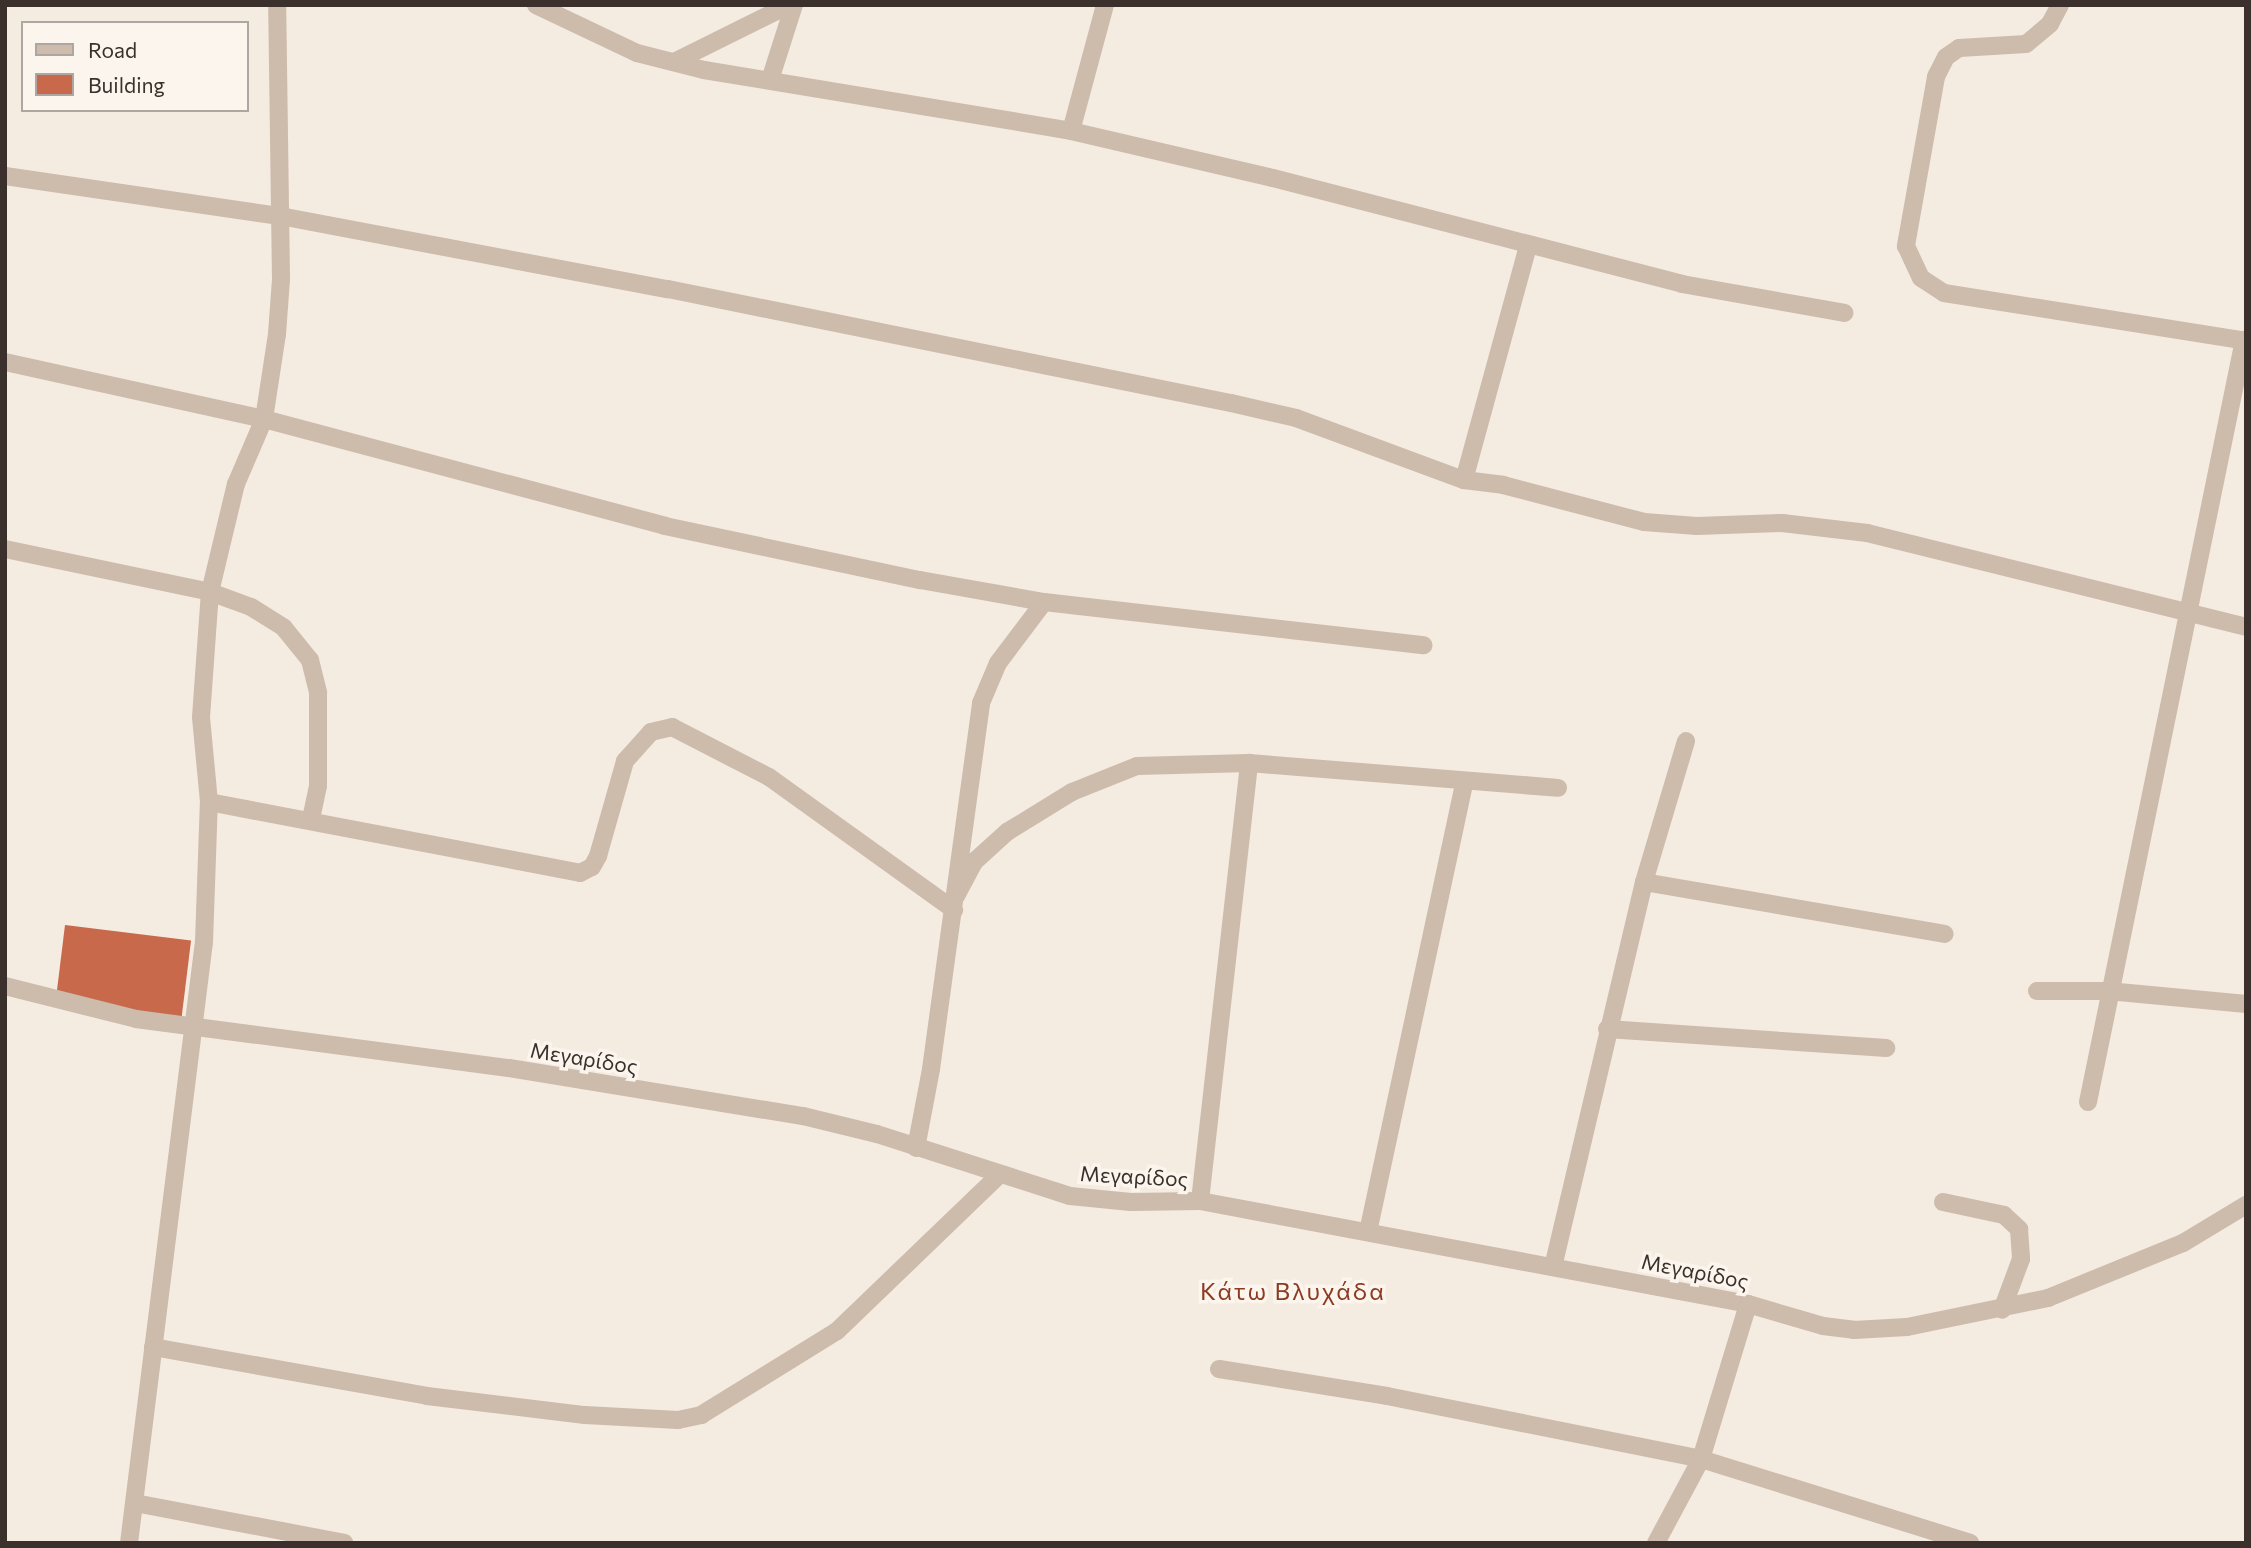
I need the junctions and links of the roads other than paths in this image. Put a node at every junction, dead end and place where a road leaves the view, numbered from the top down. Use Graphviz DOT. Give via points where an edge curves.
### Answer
graph roads {
  1 [pos="277,5"];
  2 [pos="536,5"];
  3 [pos="792,5"];
  4 [pos="1105,5"];
  5 [pos="2060,5"];
  6 [pos="674,62"];
  7 [pos="770,80"];
  8 [pos="1071,131"];
  9 [pos="5,176"];
  10 [pos="280,216"];
  11 [pos="1528,246"];
  12 [pos="1844,313"];
  13 [pos="2245,341"];
  14 [pos="5,362"];
  15 [pos="264,419"];
  16 [pos="1464,480"];
  17 [pos="5,549"];
  18 [pos="210,592"];
  19 [pos="1044,602"];
  20 [pos="2190,615"];
  21 [pos="2246,627"];
  22 [pos="1424,645"];
  23 [pos="1686,741"];
  24 [pos="1250,763"];
  25 [pos="1464,783"];
  26 [pos="1558,788"];
  27 [pos="209,802"];
  28 [pos="311,820"];
  29 [pos="1644,882"];
  30 [pos="955,903"];
  31 [pos="1945,934"];
  32 [pos="5,986"];
  33 [pos="2037,991"];
  34 [pos="2108,991"];
  35 [pos="2246,1004"];
  36 [pos="191,1028"];
  37 [pos="1607,1029"];
  38 [pos="1886,1048"];
  39 [pos="2088,1102"];
  40 [pos="916,1148"];
  41 [pos="998,1176"];
  42 [pos="1200,1201"];
  43 [pos="1943,1202"];
  44 [pos="2246,1205"];
  45 [pos="1368,1232"];
  46 [pos="1553,1268"];
  47 [pos="1748,1304"];
  48 [pos="2002,1310"];
  49 [pos="153,1347"];
  50 [pos="1219,1369"];
  51 [pos="1701,1459"];
  52 [pos="135,1503"];
  53 [pos="129,1543"];
  54 [pos="344,1543"];
  55 [pos="1656,1543"];
  56 [pos="1970,1543"];
  1 -- 10 [label="street"];
  2 -- 6 [label="street" via="637,53"];
  3 -- 6 [label="street"];
  3 -- 7 [label="street"];
  4 -- 8 [label="street"];
  5 -- 13 [label="street" via="2050,24 2026,44 1959,48 1946,57 1936,77 1906,246 1921,278 1944,293"];
  6 -- 7 [label="street"];
  7 -- 8 [label="street"];
  8 -- 11 [label="street" via="1273,178"];
  9 -- 10 [label="street"];
  10 -- 15 [label="street" via="277,334"];
  10 -- 16 [label="street" via="1231,403 1296,418"];
  11 -- 12 [label="street" via="1682,284"];
  11 -- 16 [label="street"];
  13 -- 20 [label="street"];
  14 -- 15 [label="street"];
  15 -- 18 [label="street" via="236,484"];
  15 -- 19 [label="street" via="666,526"];
  16 -- 20 [label="street" via="1503,485 1644,522 1698,526 1782,523 1867,533"];
  17 -- 18 [label="street"];
  18 -- 27 [label="street" via="201,717"];
  18 -- 28 [label="street" via="251,607 284,628 310,660 321,722 318,786"];
  19 -- 22 [label="street"];
  19 -- 30 [label="street" via="998,663 981,703"];
  20 -- 21 [label="street"];
  20 -- 34 [label="street"];
  23 -- 29 [label="street"];
  24 -- 25 [label="street"];
  24 -- 30 [label="street" via="1137,766 1072,792 1007,832 975,861"];
  24 -- 42 [label="street"];
  25 -- 26 [label="street"];
  25 -- 45 [label="street"];
  27 -- 28 [label="street"];
  27 -- 36 [label="street" via="204,942"];
  28 -- 30 [label="street" via="580,873 592,867 598,856 625,761 651,732 672,727 769,778"];
  29 -- 31 [label="street"];
  29 -- 37 [label="street"];
  30 -- 40 [label="street"];
  32 -- 36 [label="street, Μεγαρίδος"];
  33 -- 34 [label="street"];
  34 -- 35 [label="street"];
  34 -- 39 [label="street"];
  36 -- 40 [label="street, Μεγαρίδος" via="509,1068 790,1114"];
  36 -- 49 [label="street"];
  37 -- 38 [label="street"];
  37 -- 46 [label="street"];
  40 -- 41 [label="street, Μεγαρίδος"];
  41 -- 42 [label="street, Μεγαρίδος" via="1070,1196 1131,1202"];
  41 -- 49 [label="street" via="836,1331 701,1415 678,1420 585,1415 427,1396"];
  42 -- 45 [label="street, Μεγαρίδος"];
  43 -- 48 [label="street" via="2004,1215 2019,1229 2021,1259"];
  44 -- 48 [label="street, Μεγαρίδος" via="2171,1248 2100,1279"];
  45 -- 46 [label="street, Μεγαρίδος"];
  46 -- 47 [label="street, Μεγαρίδος"];
  47 -- 48 [label="street, Μεγαρίδος" via="1854,1330 1907,1327"];
  47 -- 51 [label="street"];
  49 -- 52 [label="street"];
  50 -- 51 [label="street" via="1387,1395"];
  51 -- 55 [label="street"];
  51 -- 56 [label="street"];
  52 -- 53 [label="street"];
  52 -- 54 [label="street"];
}
